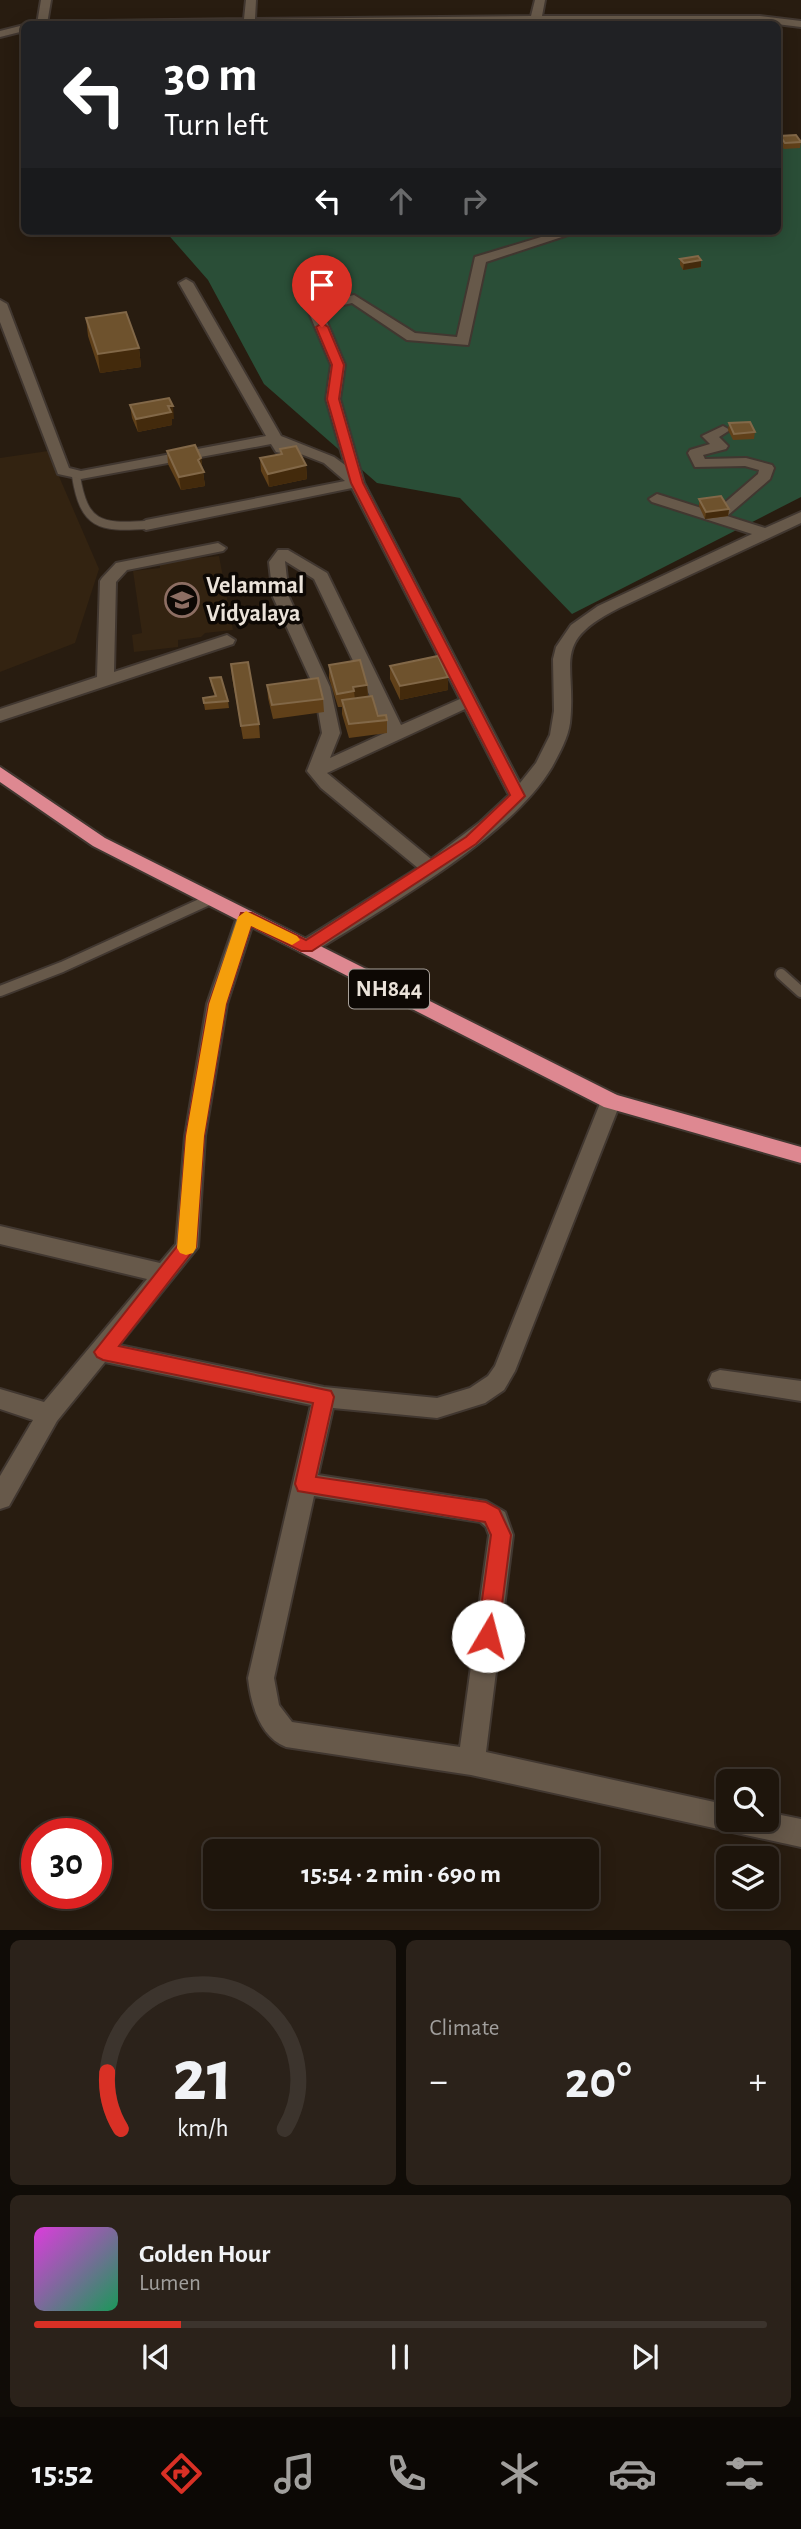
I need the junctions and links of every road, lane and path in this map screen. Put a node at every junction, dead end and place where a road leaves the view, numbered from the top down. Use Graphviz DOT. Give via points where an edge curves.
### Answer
graph roads {
  1 [pos="46,0"];
  2 [pos="251,0"];
  3 [pos="540,0"];
  4 [pos="536,18"];
  5 [pos="42,21"];
  6 [pos="249,21"];
  7 [pos="321,21"];
  8 [pos="776,21"];
  9 [pos="781,22"];
  10 [pos="801,24"];
  11 [pos="21,29"];
  12 [pos="0,34"];
  13 [pos="561,235"];
  14 [pos="186,283"];
  15 [pos="0,304"];
  16 [pos="723,430"];
  17 [pos="275,439"];
  18 [pos="286,455"];
  19 [pos="76,475"];
  20 [pos="357,483"];
  21 [pos="657,499"];
  22 [pos="716,517"];
  23 [pos="801,517"];
  24 [pos="146,525"];
  25 [pos="765,533"];
  26 [pos="218,548"];
  27 [pos="227,640"];
  28 [pos="105,680"];
  29 [pos="469,701"];
  30 [pos="0,715"];
  31 [pos="397,734"];
  32 [pos="316,771"];
  33 [pos="0,773"];
  34 [pos="518,796"];
  35 [pos="429,867"];
  36 [pos="211,899"];
  37 [pos="246,917"];
  38 [pos="307,947"];
  39 [pos="780,974"];
  40 [pos="0,991"];
  41 [pos="801,992"];
  42 [pos="611,1101"];
  43 [pos="801,1155"];
  44 [pos="0,1235"];
  45 [pos="165,1274"];
  46 [pos="103,1352"];
  47 [pos="720,1380"];
  48 [pos="801,1391"];
  49 [pos="324,1397"];
  50 [pos="0,1399"];
  51 [pos="50,1414"];
  52 [pos="304,1484"];
  53 [pos="0,1499"];
  54 [pos="471,1762"];
  55 [pos="716,1815"];
  56 [pos="779,1828"];
  57 [pos="801,1833"];
  1 -- 5 [label="street"];
  2 -- 6 [label="street"];
  3 -- 4 [label="street"];
  4 -- 7 [label="street"];
  4 -- 8 [label="street"];
  9 -- 10 [label="street"];
  11 -- 12 [label="street"];
  13 -- 20 [label="street" via="480,260 463,342 412,337 354,299 314,307 338,365 333,399"];
  14 -- 17 [label="street"];
  15 -- 19 [label="street" via="64,471"];
  16 -- 22 [label="street" via="709,436 721,446 695,453 700,464 746,462 767,468 765,476"];
  17 -- 18 [label="street"];
  17 -- 19 [label="street"];
  17 -- 20 [label="street" via="329,460"];
  19 -- 24 [label="lane" via="79,499 87,515 100,525"];
  20 -- 24 [label="street"];
  20 -- 29 [label="street"];
  21 -- 22 [label="street"];
  22 -- 25 [label="street"];
  23 -- 25 [label="street"];
  25 -- 34 [label="street" via="604,610 569,636 560,661 559,733 534,782"];
  26 -- 28 [label="street" via="122,566 108,581"];
  27 -- 28 [label="street"];
  28 -- 30 [label="street"];
  29 -- 31 [label="street"];
  29 -- 34 [label="street"];
  31 -- 32 [label="street"];
  31 -- 32 [label="street" via="321,576 284,553 277,562 281,597 322,687 331,733"];
  32 -- 35 [label="street"];
  33 -- 36 [label="highway, NH844" via="99,842"];
  34 -- 35 [label="street" via="471,840"];
  35 -- 38 [label="street"];
  36 -- 37 [label="highway, NH844"];
  36 -- 40 [label="lane"];
  37 -- 38 [label="highway, NH844"];
  37 -- 45 [label="street" via="218,1004 195,1136 187,1247"];
  38 -- 42 [label="highway, NH844"];
  39 -- 41 [label="lane"];
  42 -- 43 [label="highway, NH844"];
  42 -- 49 [label="street" via="496,1383 477,1396 437,1408"];
  44 -- 45 [label="street"];
  45 -- 46 [label="street"];
  46 -- 49 [label="street"];
  46 -- 51 [label="street"];
  47 -- 48 [label="street"];
  49 -- 52 [label="street"];
  50 -- 51 [label="street"];
  51 -- 53 [label="street"];
  52 -- 54 [label="street" via="486,1512 496,1520 501,1535"];
  52 -- 54 [label="street" via="261,1678 264,1706 272,1722 286,1734"];
  54 -- 55 [label="street"];
  56 -- 57 [label="street"];
}
